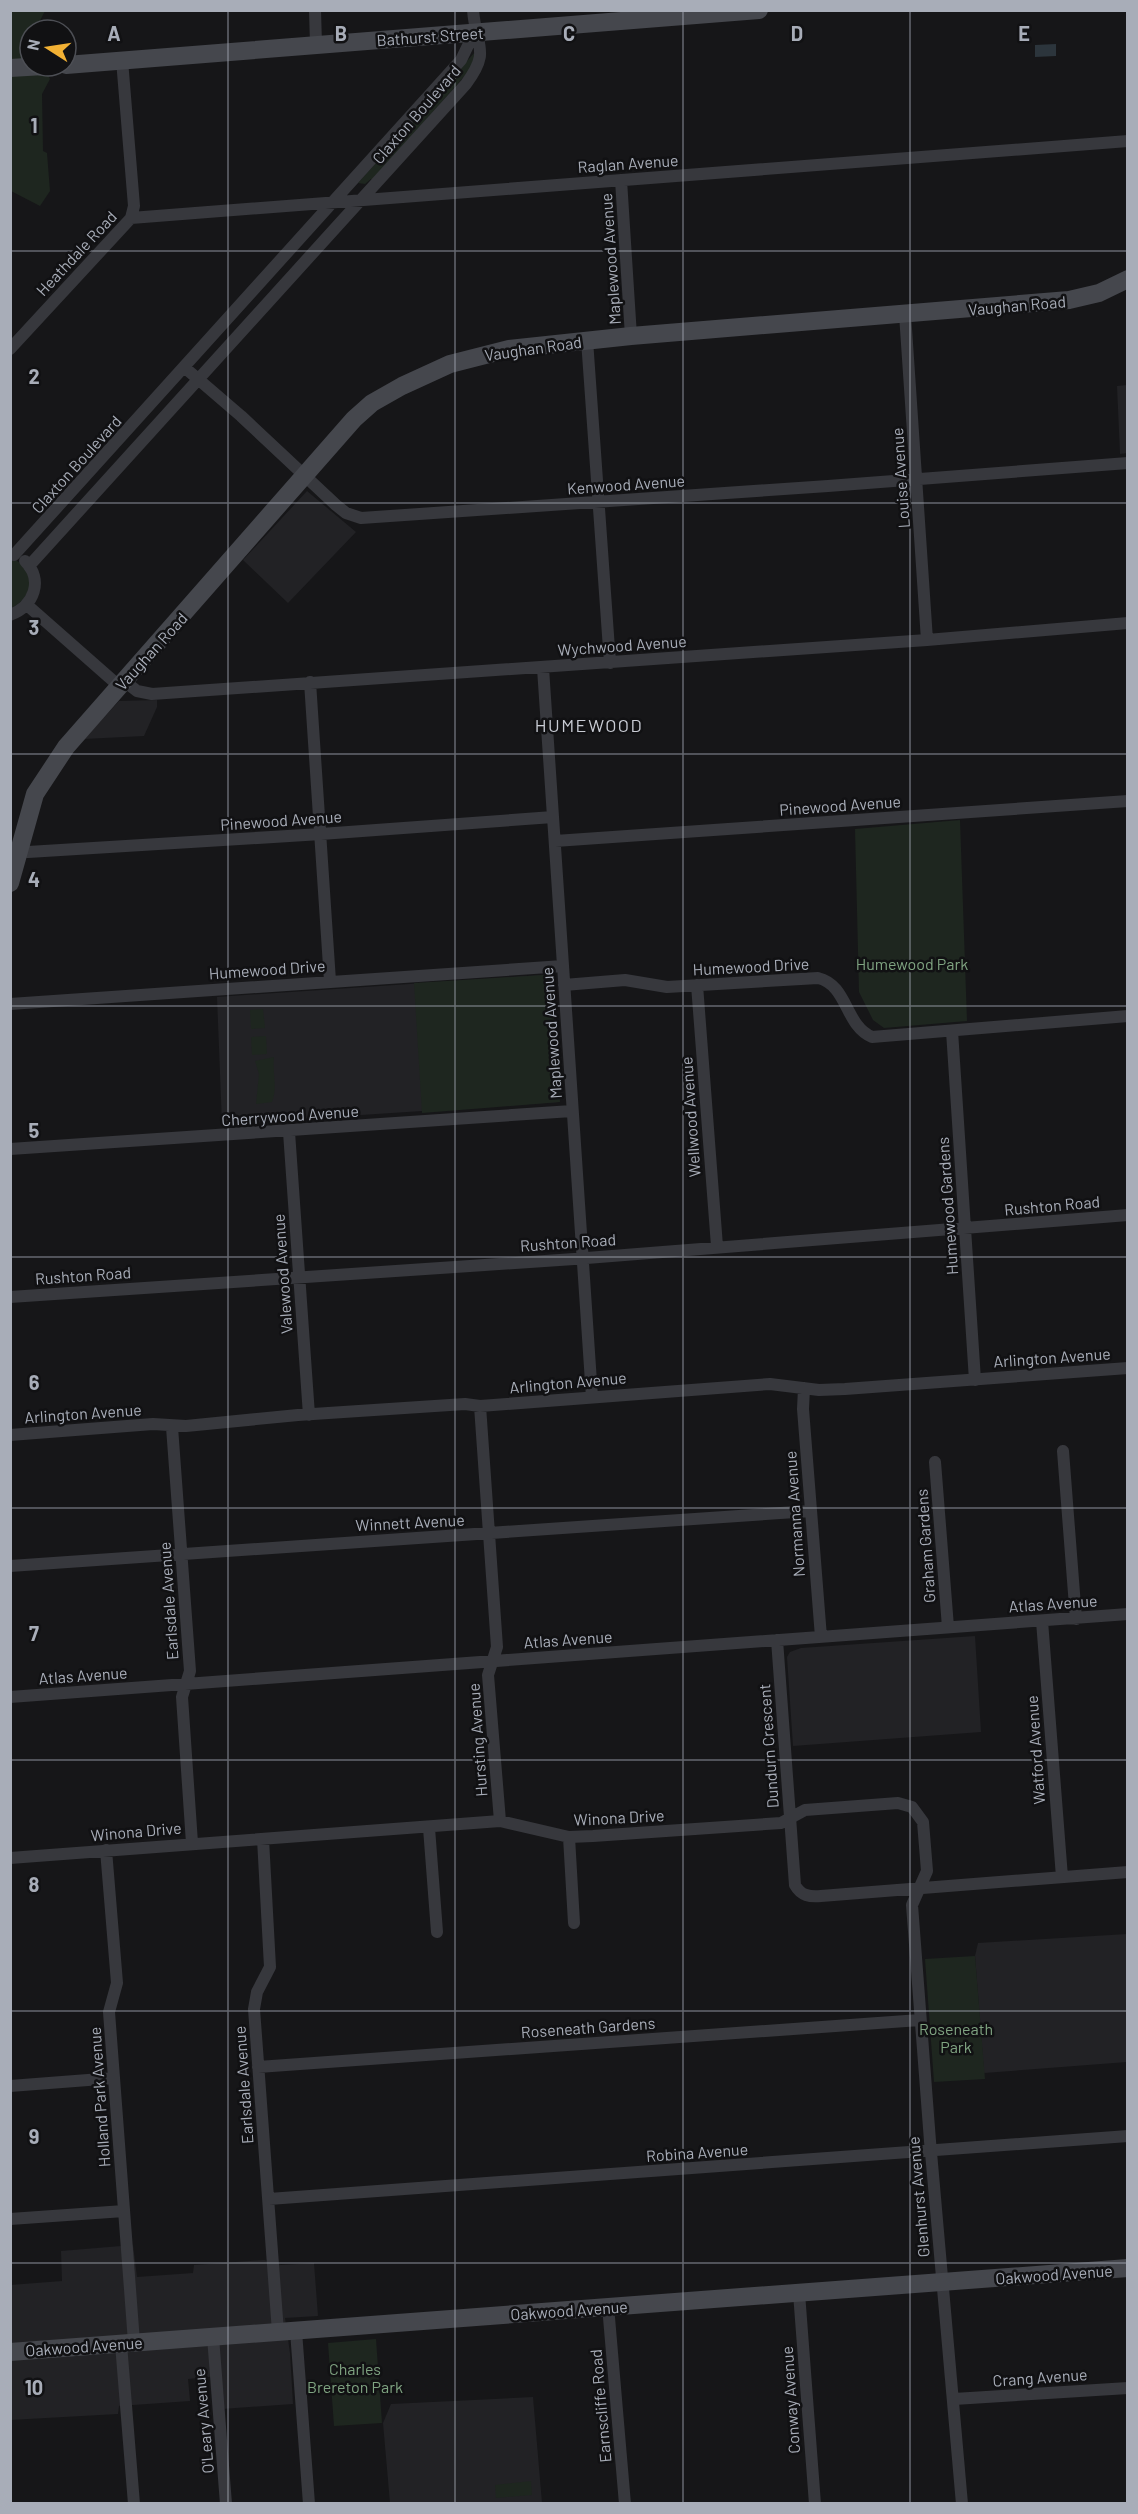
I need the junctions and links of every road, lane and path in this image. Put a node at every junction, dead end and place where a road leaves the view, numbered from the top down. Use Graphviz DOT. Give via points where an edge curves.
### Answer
graph roads {
  1 [pos="315,10"];
  2 [pos="473,10"];
  3 [pos="759,10"];
  4 [pos="627,16"];
  5 [pos="474,33"];
  6 [pos="316,44"];
  7 [pos="122,60"];
  8 [pos="78,63"];
  9 [pos="1128,141"];
  10 [pos="621,180"];
  11 [pos="362,200"];
  12 [pos="334,202"];
  13 [pos="131,218"];
  14 [pos="1128,279"];
  15 [pos="905,314"];
  16 [pos="631,336"];
  17 [pos="587,340"];
  18 [pos="10,349"];
  19 [pos="184,367"];
  20 [pos="199,380"];
  21 [pos="1128,463"];
  22 [pos="305,477"];
  23 [pos="917,480"];
  24 [pos="598,502"];
  25 [pos="12,555"];
  26 [pos="29,566"];
  27 [pos="27,605"];
  28 [pos="10,615"];
  29 [pos="1128,622"];
  30 [pos="927,640"];
  31 [pos="610,663"];
  32 [pos="543,668"];
  33 [pos="310,681"];
  34 [pos="121,683"];
  35 [pos="1128,801"];
  36 [pos="553,817"];
  37 [pos="321,834"];
  38 [pos="555,842"];
  39 [pos="14,849"];
  40 [pos="10,883"];
  41 [pos="563,966"];
  42 [pos="330,981"];
  43 [pos="564,985"];
  44 [pos="697,986"];
  45 [pos="10,1004"];
  46 [pos="1128,1016"];
  47 [pos="952,1031"];
  48 [pos="572,1111"];
  49 [pos="289,1132"];
  50 [pos="10,1149"];
  51 [pos="1128,1215"];
  52 [pos="965,1228"];
  53 [pos="717,1246"];
  54 [pos="582,1258"];
  55 [pos="298,1277"];
  56 [pos="10,1297"];
  57 [pos="1128,1368"];
  58 [pos="975,1380"];
  59 [pos="804,1389"];
  60 [pos="592,1397"];
  61 [pos="480,1406"];
  62 [pos="309,1414"];
  63 [pos="172,1427"];
  64 [pos="10,1435"];
  65 [pos="1063,1451"];
  66 [pos="935,1462"];
  67 [pos="810,1511"];
  68 [pos="490,1534"];
  69 [pos="181,1554"];
  70 [pos="10,1566"];
  71 [pos="1128,1614"];
  72 [pos="1076,1618"];
  73 [pos="1042,1621"];
  74 [pos="948,1627"];
  75 [pos="820,1637"];
  76 [pos="777,1640"];
  77 [pos="492,1661"];
  78 [pos="186,1683"];
  79 [pos="10,1697"];
  80 [pos="790,1818"];
  81 [pos="500,1821"];
  82 [pos="429,1828"];
  83 [pos="569,1837"];
  84 [pos="262,1839"];
  85 [pos="192,1843"];
  86 [pos="106,1850"];
  87 [pos="10,1858"];
  88 [pos="1128,1872"];
  89 [pos="1062,1877"];
  90 [pos="919,1889"];
  91 [pos="574,1923"];
  92 [pos="437,1932"];
  93 [pos="920,2020"];
  94 [pos="258,2067"];
  95 [pos="114,2078"];
  96 [pos="10,2086"];
  97 [pos="1128,2136"];
  98 [pos="931,2152"];
  99 [pos="269,2199"];
  100 [pos="124,2211"];
  101 [pos="10,2219"];
  102 [pos="1128,2268"];
  103 [pos="943,2282"];
  104 [pos="799,2293"];
  105 [pos="609,2306"];
  106 [pos="287,2331"];
  107 [pos="213,2337"];
  108 [pos="128,2343"];
  109 [pos="10,2352"];
  110 [pos="1128,2388"];
  111 [pos="954,2400"];
  112 [pos="134,2504"];
  113 [pos="226,2504"];
  114 [pos="309,2504"];
  115 [pos="625,2504"];
  116 [pos="815,2504"];
  117 [pos="962,2504"];
  1 -- 6 [label="street"];
  2 -- 5 [label="street"];
  3 -- 4 [label="street, Bathurst Street"];
  4 -- 5 [label="street, Bathurst Street"];
  5 -- 6 [label="street, Bathurst Street"];
  5 -- 11 [label="street, Claxton Boulevard" via="481,47 479,66"];
  5 -- 12 [label="street, Claxton Boulevard" via="461,60"];
  6 -- 7 [label="street, Bathurst Street"];
  7 -- 8 [label="street, Bathurst Street"];
  7 -- 13 [label="street, Heathdale Road" via="134,206"];
  9 -- 10 [label="street, Raglan Avenue"];
  10 -- 11 [label="street, Raglan Avenue"];
  10 -- 16 [label="street, Maplewood Avenue"];
  11 -- 12 [label="street, Raglan Avenue"];
  11 -- 20 [label="street, Claxton Boulevard"];
  12 -- 13 [label="street, Raglan Avenue"];
  12 -- 19 [label="street, Claxton Boulevard"];
  13 -- 18 [label="street, Heathdale Road"];
  14 -- 15 [label="street, Vaughan Road" via="1079,298"];
  15 -- 16 [label="street, Vaughan Road"];
  15 -- 23 [label="street, Louise Avenue"];
  16 -- 17 [label="street, Vaughan Road"];
  17 -- 22 [label="street, Vaughan Road" via="483,354 402,386 354,419"];
  17 -- 24 [label="street, Maplewood Avenue"];
  19 -- 20 [label="street, Kenwood Avenue"];
  19 -- 25 [label="street, Claxton Boulevard"];
  20 -- 22 [label="street, Kenwood Avenue"];
  20 -- 26 [label="street, Claxton Boulevard"];
  21 -- 23 [label="street, Kenwood Avenue"];
  22 -- 24 [label="street, Kenwood Avenue" via="346,513 361,518"];
  22 -- 34 [label="street, Vaughan Road"];
  23 -- 24 [label="street, Kenwood Avenue"];
  23 -- 30 [label="street, Louise Avenue"];
  24 -- 31 [label="street, Maplewood Avenue"];
  25 -- 26 [label="street"];
  26 -- 27 [label="street" via="35,586"];
  27 -- 28 [label="street"];
  27 -- 34 [label="street, Wychwood Avenue"];
  29 -- 30 [label="street, Wychwood Avenue"];
  30 -- 31 [label="street, Wychwood Avenue"];
  31 -- 32 [label="street, Wychwood Avenue"];
  32 -- 33 [label="street, Wychwood Avenue"];
  32 -- 36 [label="street, Maplewood Avenue"];
  33 -- 34 [label="street, Wychwood Avenue" via="152,694"];
  33 -- 37 [label="street"];
  34 -- 39 [label="street, Vaughan Road" via="43,780"];
  35 -- 38 [label="street, Pinewood Avenue"];
  36 -- 37 [label="street, Pinewood Avenue"];
  36 -- 38 [label="street, Maplewood Avenue"];
  37 -- 39 [label="street, Pinewood Avenue" via="70,850"];
  37 -- 42 [label="street"];
  38 -- 41 [label="street, Maplewood Avenue"];
  39 -- 40 [label="street, Vaughan Road"];
  41 -- 42 [label="street, Humewood Drive"];
  41 -- 43 [label="street, Maplewood Avenue"];
  42 -- 45 [label="street, Humewood Drive"];
  43 -- 44 [label="street, Humewood Drive" via="626,980 662,987"];
  43 -- 48 [label="street, Maplewood Avenue"];
  44 -- 47 [label="street, Humewood Drive" via="818,978 835,988 860,1030 872,1037"];
  44 -- 53 [label="street, Wellwood Avenue"];
  46 -- 47 [label="street, Humewood Drive"];
  47 -- 52 [label="street, Humewood Gardens"];
  48 -- 49 [label="street, Cherrywood Avenue"];
  48 -- 54 [label="street, Maplewood Avenue"];
  49 -- 50 [label="street, Cherrywood Avenue"];
  49 -- 55 [label="street, Valewood Avenue"];
  51 -- 52 [label="street, Rushton Road"];
  52 -- 53 [label="street, Rushton Road"];
  52 -- 58 [label="street, Humewood Gardens"];
  53 -- 54 [label="street, Rushton Road"];
  54 -- 55 [label="street, Rushton Road"];
  54 -- 60 [label="street, Maplewood Avenue"];
  55 -- 56 [label="street, Rushton Road"];
  55 -- 62 [label="street, Valewood Avenue"];
  57 -- 58 [label="street, Arlington Avenue"];
  58 -- 59 [label="street, Arlington Avenue"];
  59 -- 60 [label="street, Arlington Avenue" via="770,1384"];
  59 -- 67 [label="street, Normanna Avenue"];
  60 -- 61 [label="street, Arlington Avenue"];
  61 -- 62 [label="street, Arlington Avenue"];
  61 -- 68 [label="street, Hursting Avenue"];
  62 -- 63 [label="street, Arlington Avenue"];
  63 -- 64 [label="street, Arlington Avenue" via="153,1424"];
  63 -- 69 [label="street, Earlsdale Avenue"];
  65 -- 72 [label="street"];
  66 -- 74 [label="street, Graham Gardens"];
  67 -- 68 [label="street, Winnett Avenue"];
  67 -- 75 [label="street, Normanna Avenue"];
  68 -- 69 [label="street, Winnett Avenue"];
  68 -- 77 [label="street, Hursting Avenue" via="497,1647"];
  69 -- 70 [label="street, Winnett Avenue"];
  69 -- 78 [label="street, Earlsdale Avenue" via="190,1671"];
  71 -- 72 [label="street, Atlas Avenue"];
  72 -- 73 [label="street, Atlas Avenue"];
  73 -- 74 [label="street, Atlas Avenue"];
  73 -- 89 [label="street, Watford Avenue"];
  74 -- 75 [label="street, Atlas Avenue"];
  75 -- 76 [label="street, Atlas Avenue"];
  76 -- 77 [label="street, Atlas Avenue"];
  76 -- 80 [label="street, Dundurn Crescent"];
  77 -- 78 [label="street, Atlas Avenue"];
  77 -- 81 [label="street, Hursting Avenue" via="488,1676"];
  78 -- 79 [label="street, Atlas Avenue"];
  78 -- 85 [label="street, Earlsdale Avenue" via="182,1697"];
  80 -- 83 [label="street, Winona Drive" via="781,1822"];
  80 -- 90 [label="street" via="795,1885 802,1893 810,1897"];
  80 -- 90 [label="street, Dundurn Crescent" via="804,1810 907,1805 916,1810 923,1822 927,1871"];
  81 -- 82 [label="street, Winona Drive"];
  81 -- 83 [label="street, Winona Drive"];
  82 -- 84 [label="street, Winona Drive"];
  82 -- 92 [label="street"];
  83 -- 91 [label="street"];
  84 -- 85 [label="street, Winona Drive"];
  84 -- 94 [label="street, Earlsdale Avenue" via="270,1967 255,2003"];
  85 -- 86 [label="street, Winona Drive"];
  86 -- 87 [label="street, Winona Drive"];
  86 -- 95 [label="street, Holland Park Avenue" via="117,1983 109,2009"];
  88 -- 89 [label="street"];
  89 -- 90 [label="street"];
  90 -- 93 [label="street, Glenhurst Avenue" via="912,1905"];
  93 -- 94 [label="street, Roseneath Gardens"];
  93 -- 98 [label="street, Glenhurst Avenue"];
  94 -- 99 [label="street, Earlsdale Avenue"];
  95 -- 96 [label="street"];
  95 -- 100 [label="street, Holland Park Avenue"];
  97 -- 98 [label="street, Robina Avenue"];
  98 -- 99 [label="street, Robina Avenue"];
  98 -- 103 [label="street, Glenhurst Avenue"];
  99 -- 106 [label="street, Earlsdale Avenue"];
  100 -- 101 [label="street"];
  100 -- 108 [label="street, Holland Park Avenue"];
  102 -- 103 [label="street, Oakwood Avenue"];
  103 -- 104 [label="street, Oakwood Avenue"];
  103 -- 111 [label="street, Glenhurst Avenue"];
  104 -- 105 [label="street, Oakwood Avenue"];
  104 -- 116 [label="street, Conway Avenue"];
  105 -- 106 [label="street, Oakwood Avenue"];
  105 -- 115 [label="street, Earnscliffe Road"];
  106 -- 107 [label="street, Oakwood Avenue"];
  106 -- 114 [label="street, Earlsdale Avenue"];
  107 -- 108 [label="street, Oakwood Avenue"];
  107 -- 113 [label="street, O'Leary Avenue"];
  108 -- 109 [label="street, Oakwood Avenue"];
  108 -- 112 [label="street, Holland Park Avenue"];
  110 -- 111 [label="street, Crang Avenue"];
  111 -- 117 [label="street, Glenhurst Avenue"];
}
